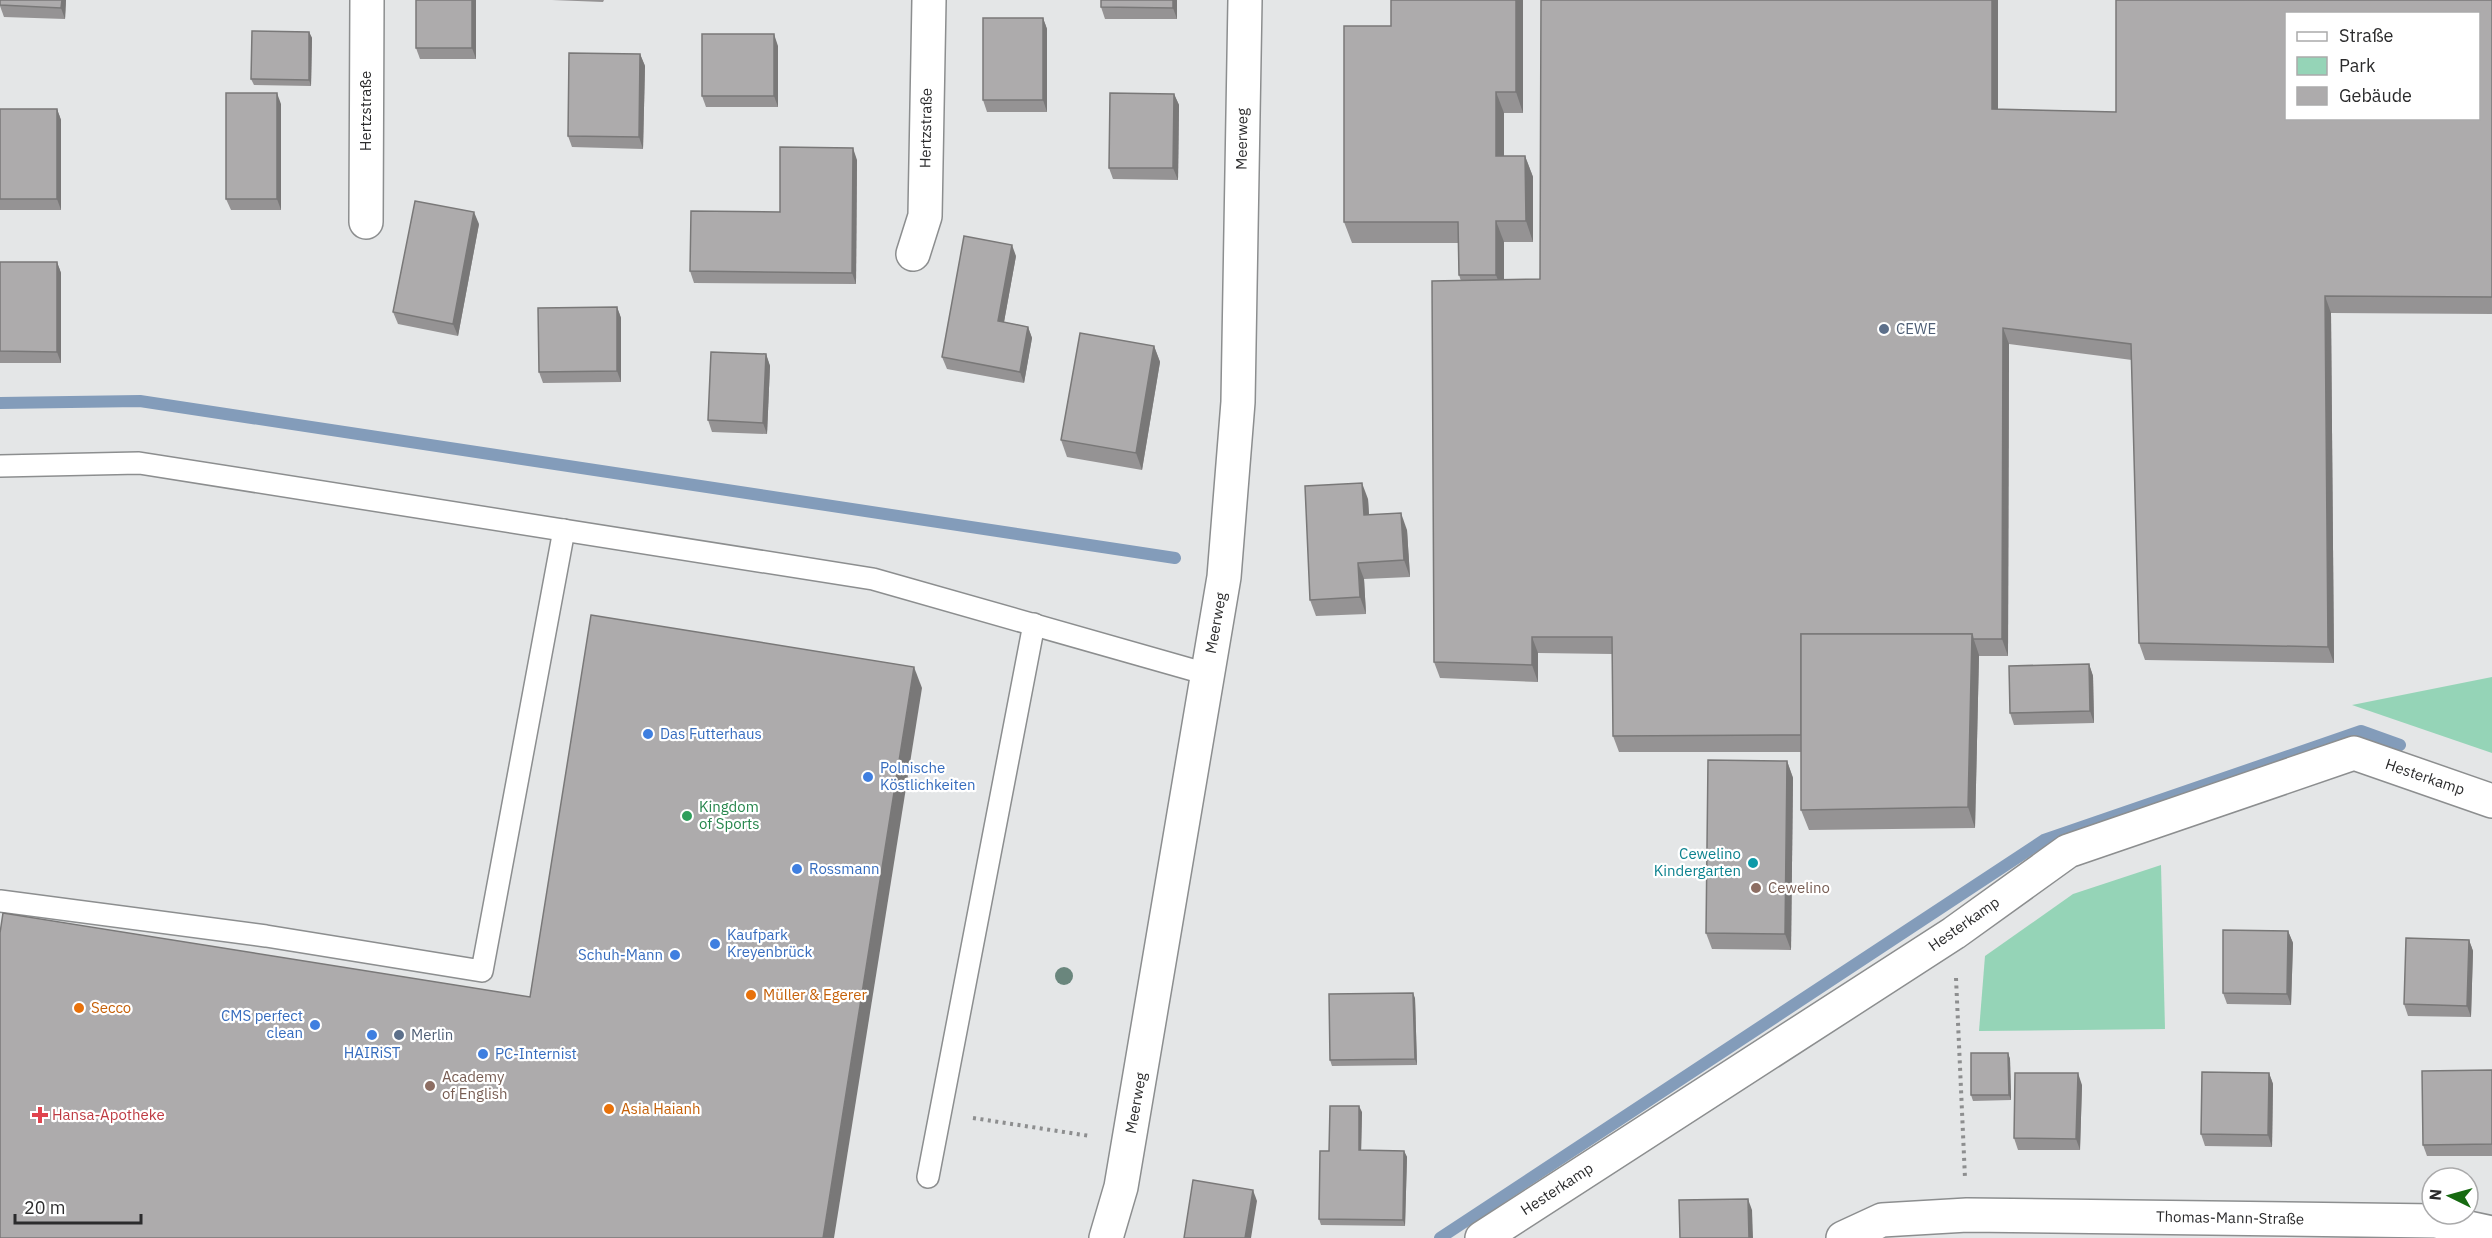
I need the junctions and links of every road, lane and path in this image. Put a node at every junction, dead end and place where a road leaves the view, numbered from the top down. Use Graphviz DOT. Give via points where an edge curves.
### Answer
graph roads {
  1 [pos="367,0"];
  2 [pos="929,0"];
  3 [pos="1245,0"];
  4 [pos="366,222"];
  5 [pos="914,254"];
  6 [pos="0,466"];
  7 [pos="564,530"];
  8 [pos="1034,624"];
  9 [pos="1207,674"];
  10 [pos="2492,801"];
  11 [pos="0,901"];
  12 [pos="1954,933"];
  13 [pos="940,1112"];
  14 [pos="1129,1142"];
  15 [pos="928,1177"];
  16 [pos="1960,1226"];
  17 [pos="2492,1233"];
  18 [pos="1106,1238"];
  19 [pos="1482,1238"];
  20 [pos="1843,1238"];
  1 -- 4 [label="street, Hertzstraße"];
  2 -- 5 [label="street, Hertzstraße" via="925,216"];
  3 -- 9 [label="street, Meerweg" via="1238,402 1224,577"];
  6 -- 7 [label="lane" via="139,463"];
  7 -- 8 [label="lane" via="873,579"];
  7 -- 11 [label="lane" via="482,971 266,936"];
  8 -- 9 [label="lane"];
  8 -- 13 [label="lane"];
  9 -- 14 [label="street, Meerweg"];
  10 -- 12 [label="street, Hesterkamp" via="2354,753 2068,851"];
  12 -- 16 [label="path"];
  12 -- 19 [label="street, Hesterkamp"];
  13 -- 14 [label="path"];
  13 -- 15 [label="lane"];
  14 -- 18 [label="street, Meerweg"];
  16 -- 17 [label="street, Thomas-Mann-Straße" via="2436,1221"];
  16 -- 20 [label="street, Thomas-Mann-Straße" via="1882,1220"];
}
